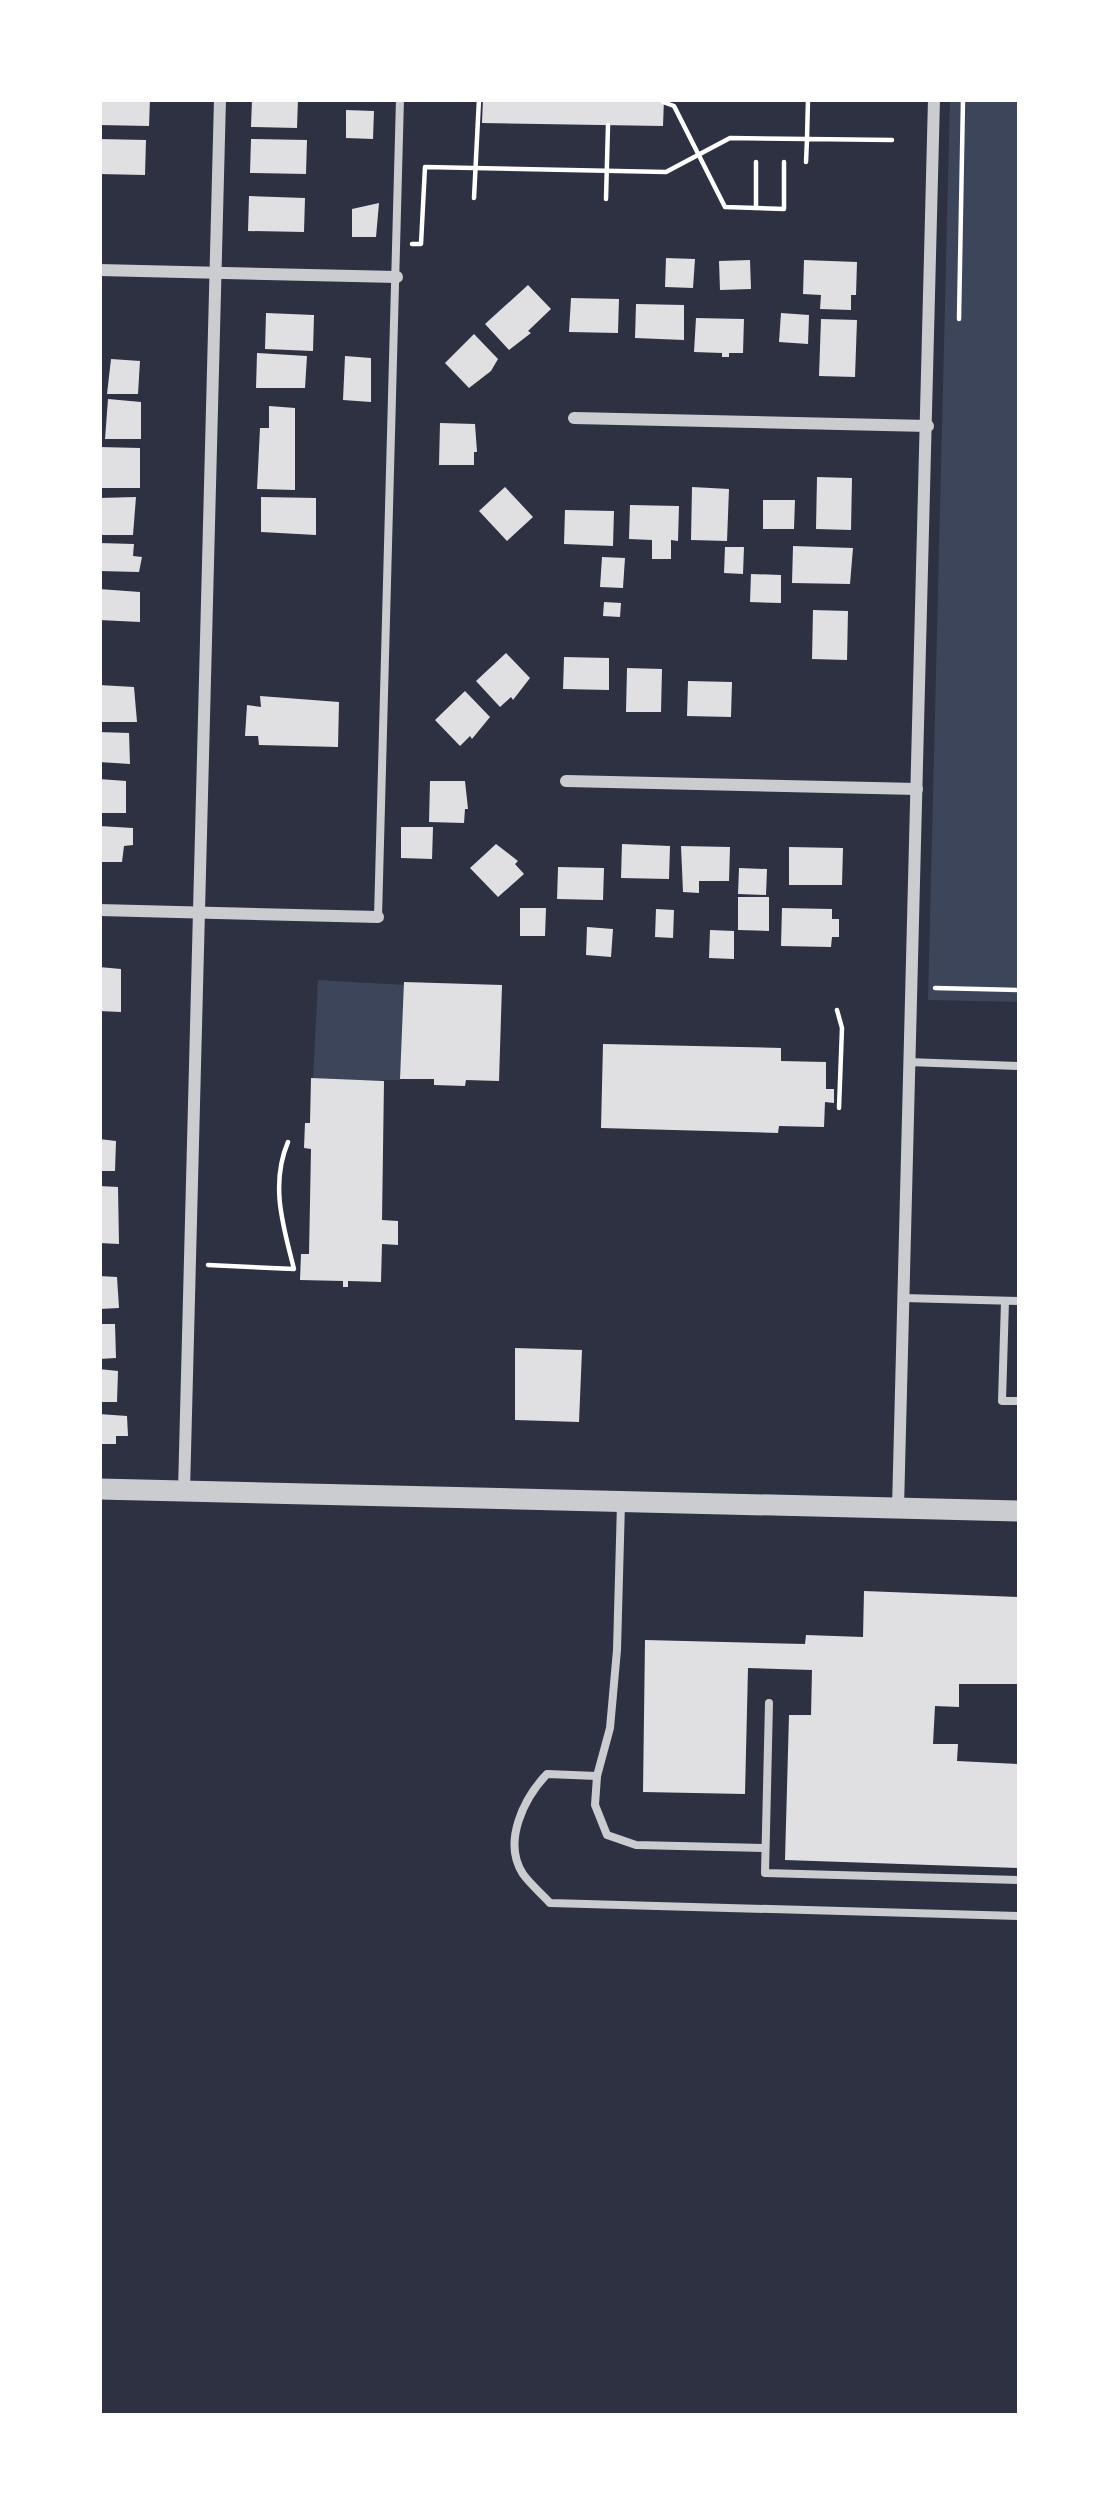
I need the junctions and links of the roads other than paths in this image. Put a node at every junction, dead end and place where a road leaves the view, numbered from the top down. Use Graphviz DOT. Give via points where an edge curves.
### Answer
graph roads {
  1 [pos="220,99"];
  2 [pos="400,99"];
  3 [pos="934,99"];
  4 [pos="99,269"];
  5 [pos="216,272"];
  6 [pos="397,277"];
  7 [pos="574,418"];
  8 [pos="928,426"];
  9 [pos="566,781"];
  10 [pos="916,789"];
  11 [pos="99,910"];
  12 [pos="199,913"];
  13 [pos="378,916"];
  14 [pos="907,1062"];
  15 [pos="1020,1066"];
  16 [pos="902,1298"];
  17 [pos="1005,1301"];
  18 [pos="1020,1301"];
  19 [pos="1020,1401"];
  20 [pos="99,1489"];
  21 [pos="184,1491"];
  22 [pos="621,1502"];
  23 [pos="898,1508"];
  24 [pos="1020,1511"];
  25 [pos="769,1703"];
  26 [pos="597,1776"];
  27 [pos="765,1848"];
  28 [pos="1020,1880"];
  29 [pos="1020,1916"];
  1 -- 5 [label="street"];
  2 -- 6 [label="lane"];
  3 -- 8 [label="street"];
  4 -- 5 [label="street"];
  5 -- 6 [label="street"];
  5 -- 12 [label="street"];
  6 -- 13 [label="lane"];
  7 -- 8 [label="street"];
  8 -- 10 [label="street"];
  9 -- 10 [label="street"];
  10 -- 14 [label="street"];
  11 -- 12 [label="street"];
  12 -- 13 [label="street"];
  12 -- 21 [label="street"];
  14 -- 15 [label="lane"];
  14 -- 16 [label="street"];
  16 -- 17 [label="lane"];
  16 -- 23 [label="street"];
  17 -- 18 [label="lane"];
  17 -- 19 [label="lane" via="1002,1401"];
  20 -- 21 [label="street"];
  21 -- 22 [label="street"];
  22 -- 23 [label="street"];
  22 -- 26 [label="lane" via="612,1708"];
  23 -- 24 [label="street"];
  25 -- 27 [label="lane"];
  26 -- 27 [label="lane" via="595,1805 608,1835 636,1846"];
  26 -- 29 [label="lane" via="547,1774 527,1794 514,1843 520,1871 550,1903"];
  27 -- 28 [label="lane" via="765,1873"];
}
